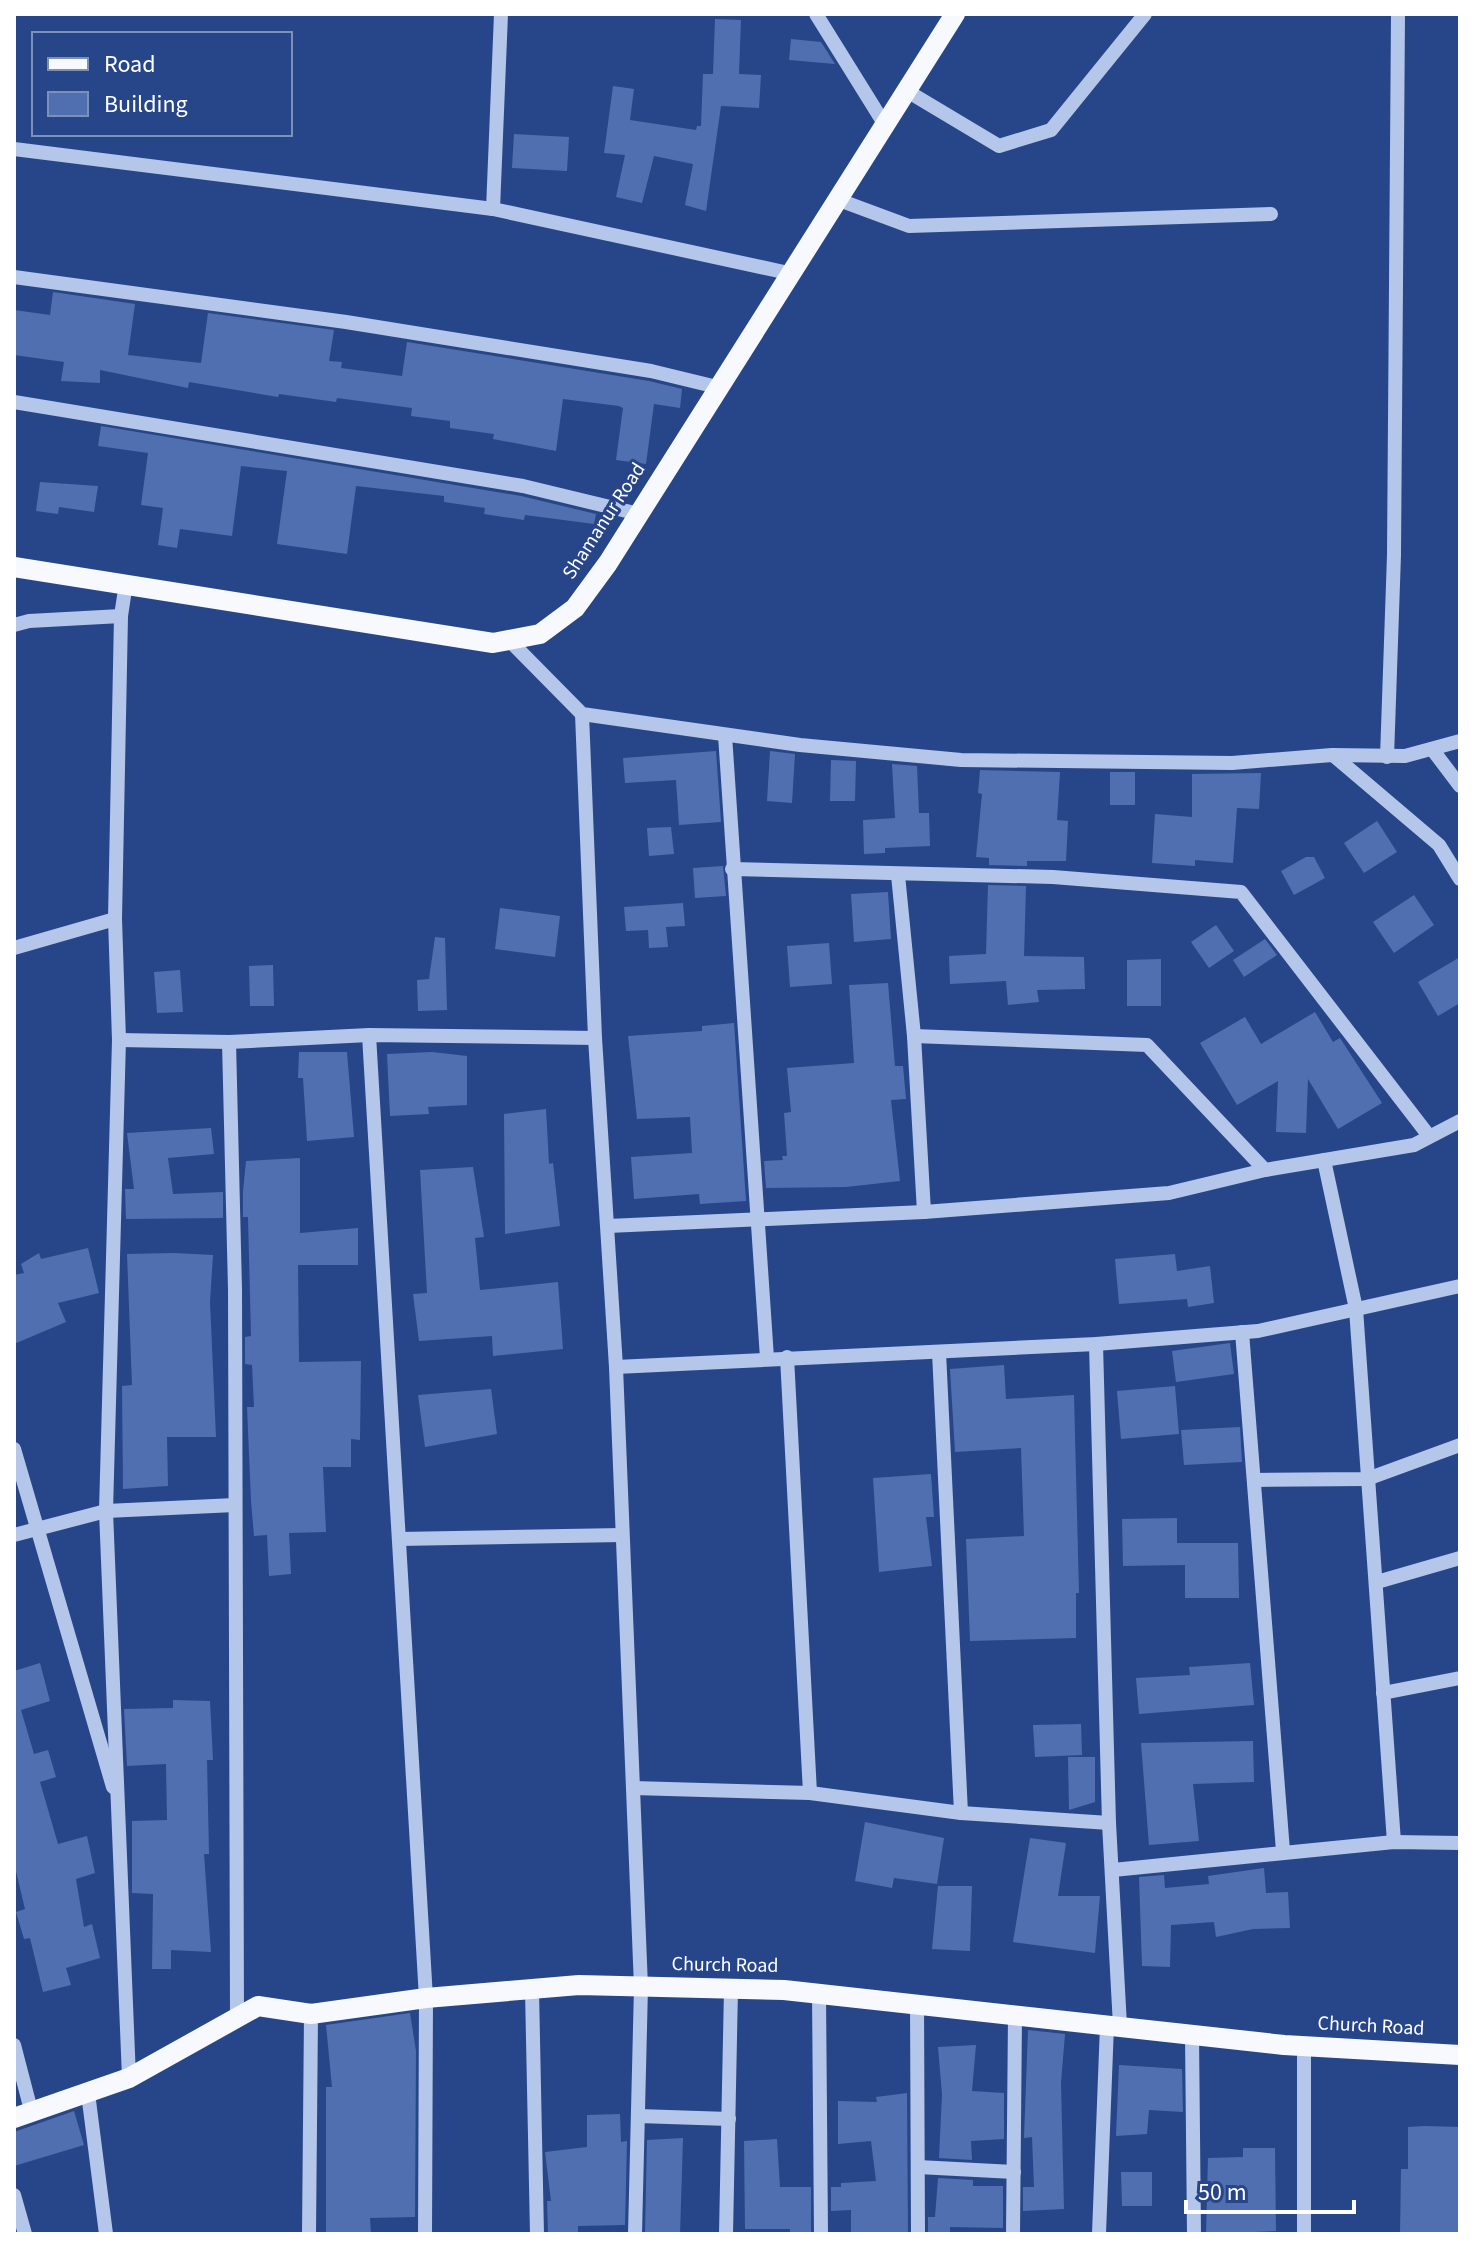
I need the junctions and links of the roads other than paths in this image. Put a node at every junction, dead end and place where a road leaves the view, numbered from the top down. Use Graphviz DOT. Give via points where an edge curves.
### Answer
graph roads {
  1 [pos="501,14"];
  2 [pos="802,14"];
  3 [pos="816,14"];
  4 [pos="955,14"];
  5 [pos="1145,14"];
  6 [pos="1398,14"];
  7 [pos="907,91"];
  8 [pos="885,125"];
  9 [pos="14,149"];
  10 [pos="839,200"];
  11 [pos="493,209"];
  12 [pos="1271,214"];
  13 [pos="793,274"];
  14 [pos="14,277"];
  15 [pos="717,387"];
  16 [pos="14,402"];
  17 [pos="639,514"];
  18 [pos="14,567"];
  19 [pos="126,583"];
  20 [pos="121,616"];
  21 [pos="14,625"];
  22 [pos="509,640"];
  23 [pos="582,714"];
  24 [pos="725,735"];
  25 [pos="1460,741"];
  26 [pos="1432,749"];
  27 [pos="1332,755"];
  28 [pos="1387,757"];
  29 [pos="1460,786"];
  30 [pos="732,869"];
  31 [pos="898,875"];
  32 [pos="1460,879"];
  33 [pos="115,919"];
  34 [pos="14,948"];
  35 [pos="369,1035"];
  36 [pos="914,1036"];
  37 [pos="595,1038"];
  38 [pos="119,1040"];
  39 [pos="229,1042"];
  40 [pos="1460,1121"];
  41 [pos="1429,1136"];
  42 [pos="1324,1160"];
  43 [pos="1265,1170"];
  44 [pos="924,1212"];
  45 [pos="757,1218"];
  46 [pos="608,1226"];
  47 [pos="1460,1286"];
  48 [pos="1356,1309"];
  49 [pos="1242,1332"];
  50 [pos="1096,1344"];
  51 [pos="939,1352"];
  52 [pos="787,1357"];
  53 [pos="767,1358"];
  54 [pos="616,1367"];
  55 [pos="1460,1445"];
  56 [pos="14,1449"];
  57 [pos="1367,1479"];
  58 [pos="1254,1480"];
  59 [pos="235,1505"];
  60 [pos="106,1511"];
  61 [pos="38,1527"];
  62 [pos="14,1535"];
  63 [pos="622,1535"];
  64 [pos="399,1539"];
  65 [pos="1460,1558"];
  66 [pos="1377,1582"];
  67 [pos="1460,1678"];
  68 [pos="1383,1693"];
  69 [pos="633,1788"];
  70 [pos="810,1793"];
  71 [pos="119,1808"];
  72 [pos="961,1813"];
  73 [pos="1109,1823"];
  74 [pos="1394,1842"];
  75 [pos="1460,1843"];
  76 [pos="1283,1851"];
  77 [pos="1113,1870"];
  78 [pos="641,1987"];
  79 [pos="731,1989"];
  80 [pos="532,1990"];
  81 [pos="819,1994"];
  82 [pos="426,1998"];
  83 [pos="917,2004"];
  84 [pos="311,2014"];
  85 [pos="237,2015"];
  86 [pos="1015,2015"];
  87 [pos="1114,2026"];
  88 [pos="1192,2035"];
  89 [pos="14,2045"];
  90 [pos="1304,2046"];
  91 [pos="1460,2055"];
  92 [pos="129,2078"];
  93 [pos="88,2093"];
  94 [pos="23,2116"];
  95 [pos="638,2116"];
  96 [pos="729,2119"];
  97 [pos="918,2167"];
  98 [pos="1014,2172"];
  99 [pos="14,2195"];
  100 [pos="25,2234"];
  101 [pos="106,2234"];
  102 [pos="309,2234"];
  103 [pos="425,2234"];
  104 [pos="537,2234"];
  105 [pos="635,2234"];
  106 [pos="726,2234"];
  107 [pos="821,2234"];
  108 [pos="918,2234"];
  109 [pos="1013,2234"];
  110 [pos="1099,2234"];
  111 [pos="1194,2234"];
  112 [pos="1304,2234"];
  1 -- 11 [label="street"];
  2 -- 3 [label="street"];
  3 -- 8 [label="street"];
  4 -- 7 [label="main road, Shamanur Road"];
  5 -- 7 [label="street" via="1051,130 999,146"];
  6 -- 28 [label="street" via="1394,555"];
  7 -- 8 [label="main road, Shamanur Road"];
  8 -- 10 [label="main road, Shamanur Road"];
  9 -- 11 [label="street"];
  10 -- 12 [label="street" via="909,226"];
  10 -- 13 [label="main road, Shamanur Road"];
  11 -- 13 [label="street"];
  13 -- 15 [label="main road, Shamanur Road"];
  14 -- 15 [label="street" via="346,322 651,371"];
  15 -- 17 [label="main road, Shamanur Road"];
  16 -- 17 [label="street" via="523,486"];
  17 -- 22 [label="main road, Shamanur Road" via="575,608 540,634"];
  18 -- 19 [label="main road, Shamanur Road"];
  19 -- 20 [label="street"];
  19 -- 22 [label="main road, Shamanur Road" via="450,638"];
  20 -- 21 [label="street"];
  20 -- 33 [label="street"];
  22 -- 23 [label="street"];
  23 -- 24 [label="street"];
  23 -- 37 [label="street"];
  24 -- 27 [label="street" via="961,760 1232,763"];
  24 -- 30 [label="street"];
  25 -- 26 [label="street"];
  26 -- 28 [label="street"];
  26 -- 29 [label="street"];
  27 -- 28 [label="street"];
  27 -- 32 [label="street" via="1439,845"];
  30 -- 31 [label="street"];
  30 -- 45 [label="street"];
  31 -- 36 [label="street"];
  31 -- 41 [label="street" via="1053,877 1241,892"];
  33 -- 34 [label="street"];
  33 -- 38 [label="street"];
  35 -- 37 [label="street"];
  35 -- 39 [label="street"];
  35 -- 64 [label="street"];
  36 -- 43 [label="street" via="1147,1045"];
  36 -- 44 [label="street"];
  37 -- 46 [label="street"];
  38 -- 39 [label="street"];
  38 -- 60 [label="street"];
  39 -- 59 [label="street"];
  40 -- 41 [label="street"];
  41 -- 42 [label="street" via="1414,1145"];
  42 -- 43 [label="street"];
  42 -- 48 [label="street"];
  43 -- 44 [label="street" via="1169,1193"];
  44 -- 45 [label="street"];
  45 -- 46 [label="street"];
  45 -- 53 [label="street"];
  46 -- 54 [label="street"];
  47 -- 48 [label="street"];
  48 -- 49 [label="street"];
  48 -- 57 [label="street"];
  49 -- 50 [label="street"];
  49 -- 58 [label="street"];
  50 -- 51 [label="street"];
  50 -- 73 [label="street"];
  51 -- 52 [label="street"];
  51 -- 72 [label="street"];
  52 -- 53 [label="street"];
  52 -- 70 [label="street"];
  53 -- 54 [label="street"];
  54 -- 63 [label="street"];
  55 -- 57 [label="street"];
  56 -- 61 [label="street"];
  57 -- 58 [label="street"];
  57 -- 66 [label="street"];
  58 -- 76 [label="street"];
  59 -- 60 [label="street"];
  59 -- 85 [label="street"];
  60 -- 61 [label="street"];
  60 -- 71 [label="street"];
  61 -- 62 [label="street"];
  61 -- 71 [label="street"];
  63 -- 64 [label="street"];
  63 -- 69 [label="street"];
  64 -- 82 [label="street"];
  65 -- 66 [label="street"];
  66 -- 68 [label="street"];
  67 -- 68 [label="street"];
  68 -- 74 [label="street"];
  69 -- 70 [label="street"];
  69 -- 78 [label="street"];
  70 -- 72 [label="street"];
  71 -- 92 [label="street"];
  72 -- 73 [label="street"];
  73 -- 77 [label="street"];
  74 -- 75 [label="street"];
  74 -- 76 [label="street"];
  76 -- 77 [label="street"];
  77 -- 87 [label="street"];
  78 -- 79 [label="main road, Church Road"];
  78 -- 80 [label="main road, Church Road"];
  78 -- 95 [label="street"];
  79 -- 81 [label="main road, Church Road"];
  79 -- 96 [label="street"];
  80 -- 82 [label="main road, Church Road"];
  80 -- 104 [label="street"];
  81 -- 83 [label="main road, Church Road"];
  81 -- 107 [label="street"];
  82 -- 84 [label="main road, Church Road"];
  82 -- 103 [label="street"];
  83 -- 86 [label="main road, Church Road"];
  83 -- 97 [label="street"];
  84 -- 85 [label="main road, Church Road" via="258,2006"];
  84 -- 102 [label="street"];
  85 -- 92 [label="main road, Church Road"];
  86 -- 87 [label="main road, Church Road"];
  86 -- 98 [label="street"];
  87 -- 88 [label="main road, Church Road"];
  87 -- 110 [label="street"];
  88 -- 90 [label="main road, Church Road"];
  88 -- 111 [label="street"];
  89 -- 94 [label="street"];
  90 -- 91 [label="main road, Church Road"];
  90 -- 112 [label="street"];
  92 -- 93 [label="main road, Church Road"];
  93 -- 94 [label="main road, Church Road"];
  93 -- 101 [label="street"];
  95 -- 96 [label="street"];
  95 -- 105 [label="street"];
  96 -- 106 [label="street"];
  97 -- 98 [label="street"];
  97 -- 108 [label="street"];
  98 -- 109 [label="street"];
  99 -- 100 [label="street"];
}
